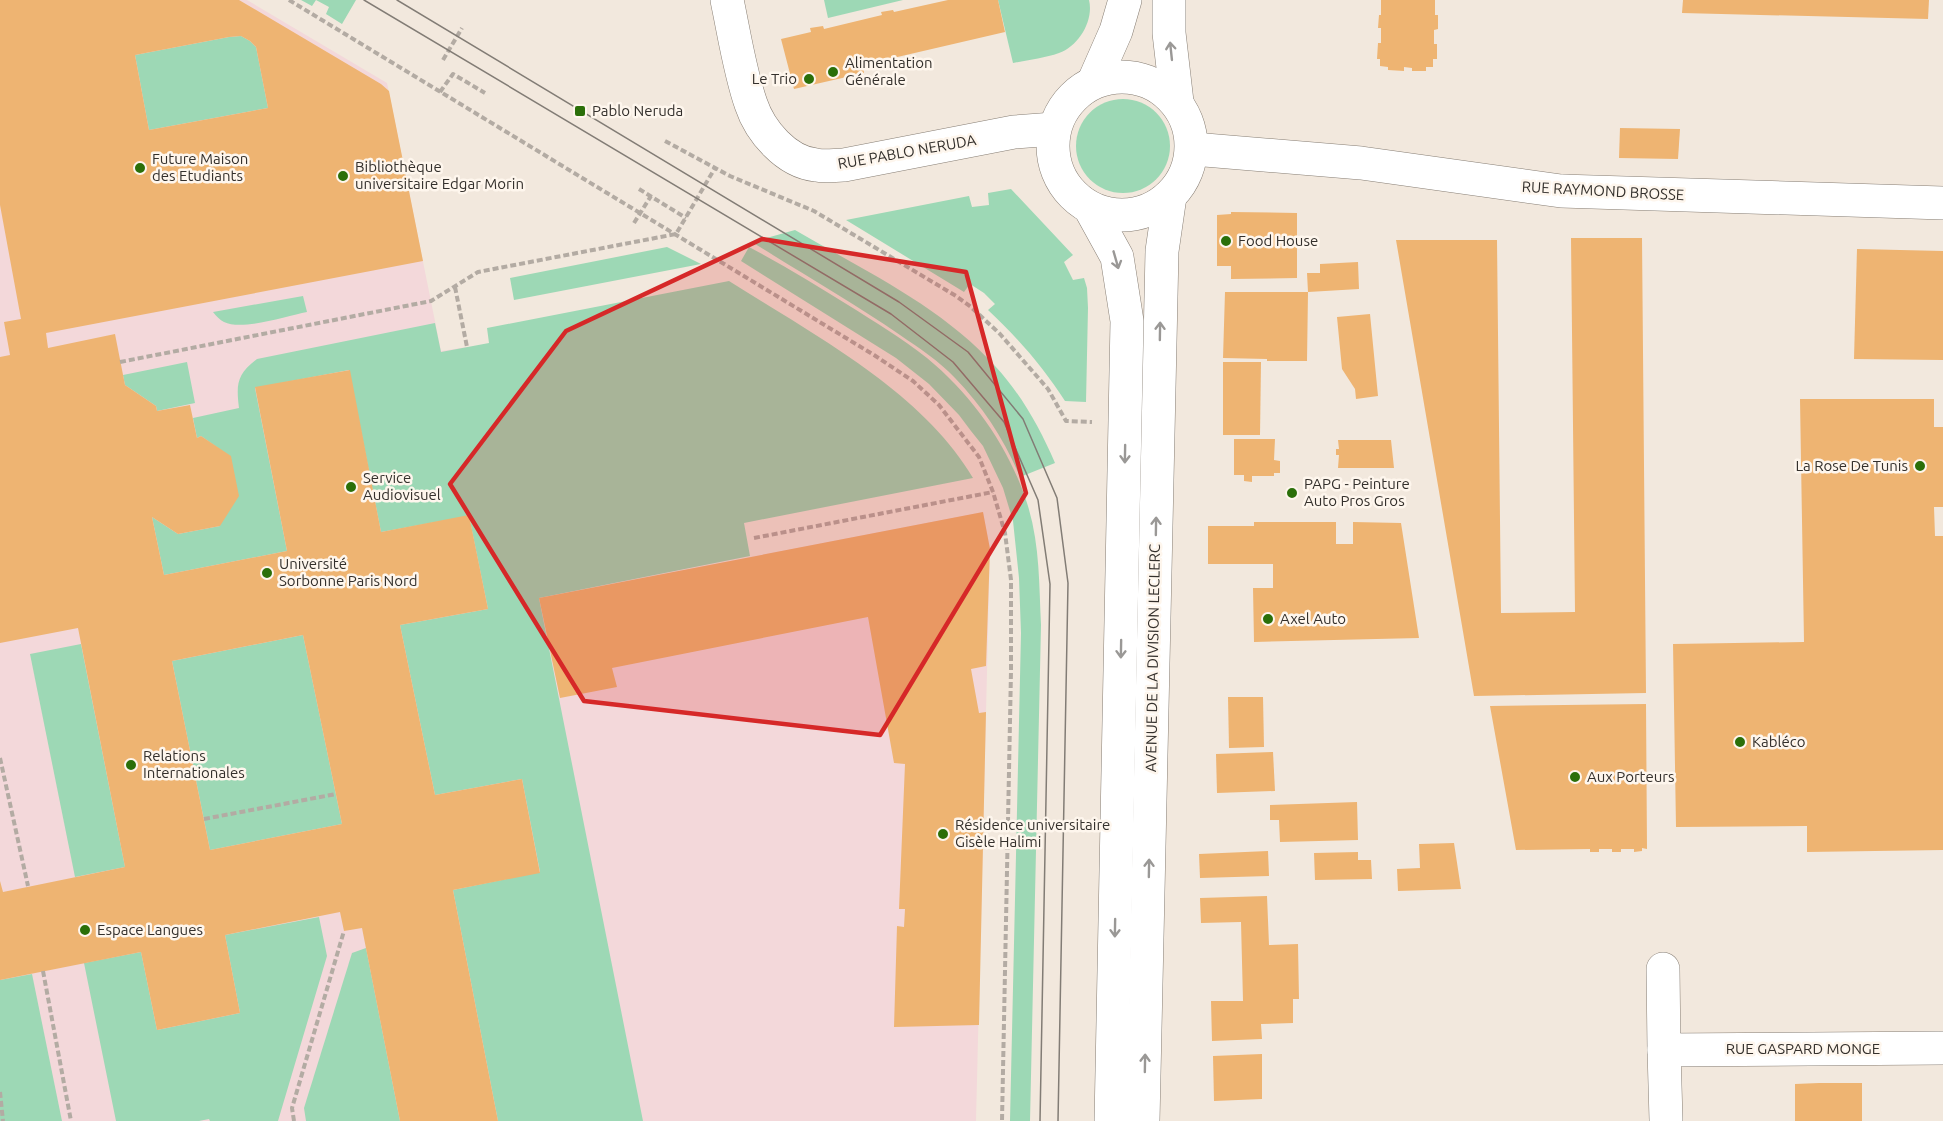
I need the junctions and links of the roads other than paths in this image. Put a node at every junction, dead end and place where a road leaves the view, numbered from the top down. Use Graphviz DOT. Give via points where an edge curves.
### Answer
graph roads {
  1 [pos="727,0"];
  2 [pos="1125,0"];
  3 [pos="1169,0"];
  4 [pos="1094,81"];
  5 [pos="1177,102"];
  6 [pos="1054,129"];
  7 [pos="1192,149"];
  8 [pos="1170,196"];
  9 [pos="1943,203"];
  10 [pos="1090,208"];
  11 [pos="1663,969"];
  12 [pos="1943,1048"];
  13 [pos="1664,1050"];
  14 [pos="1665,1120"];
  15 [pos="1110,1121"];
  16 [pos="1143,1121"];
  1 -- 6 [label="street, RUE PABLO NERUDA" via="751,106 763,129 797,159 815,165 844,165 1014,132"];
  2 -- 4 [label="street, AVENUE DE LA DIVISION LECLERC"];
  5 -- 3 [label="street, AVENUE DE LA DIVISION LECLERC, one-way"];
  4 -- 5 [label="street, AVENUE DE LA DIVISION LECLERC" via="1130,76 1148,81"];
  4 -- 6 [label="street, AVENUE DE LA DIVISION LECLERC" via="1069,101"];
  5 -- 7 [label="street, AVENUE DE LA DIVISION LECLERC" via="1186,118"];
  6 -- 10 [label="street, AVENUE DE LA DIVISION LECLERC" via="1052,153 1058,175 1071,195"];
  7 -- 8 [label="street, AVENUE DE LA DIVISION LECLERC" via="1191,163"];
  7 -- 9 [label="street, RUE RAYMOND BROSSE" via="1361,163 1562,191"];
  8 -- 10 [label="street, AVENUE DE LA DIVISION LECLERC" via="1152,208 1132,214 1110,214"];
  16 -- 8 [label="street, AVENUE DE LA DIVISION LECLERC, one-way" via="1162,251"];
  10 -- 15 [label="street, AVENUE DE LA DIVISION LECLERC, one-way" via="1117,257 1128,321"];
  11 -- 13 [label="street"];
  12 -- 13 [label="street, RUE GASPARD MONGE"];
  13 -- 14 [label="street"];
}
